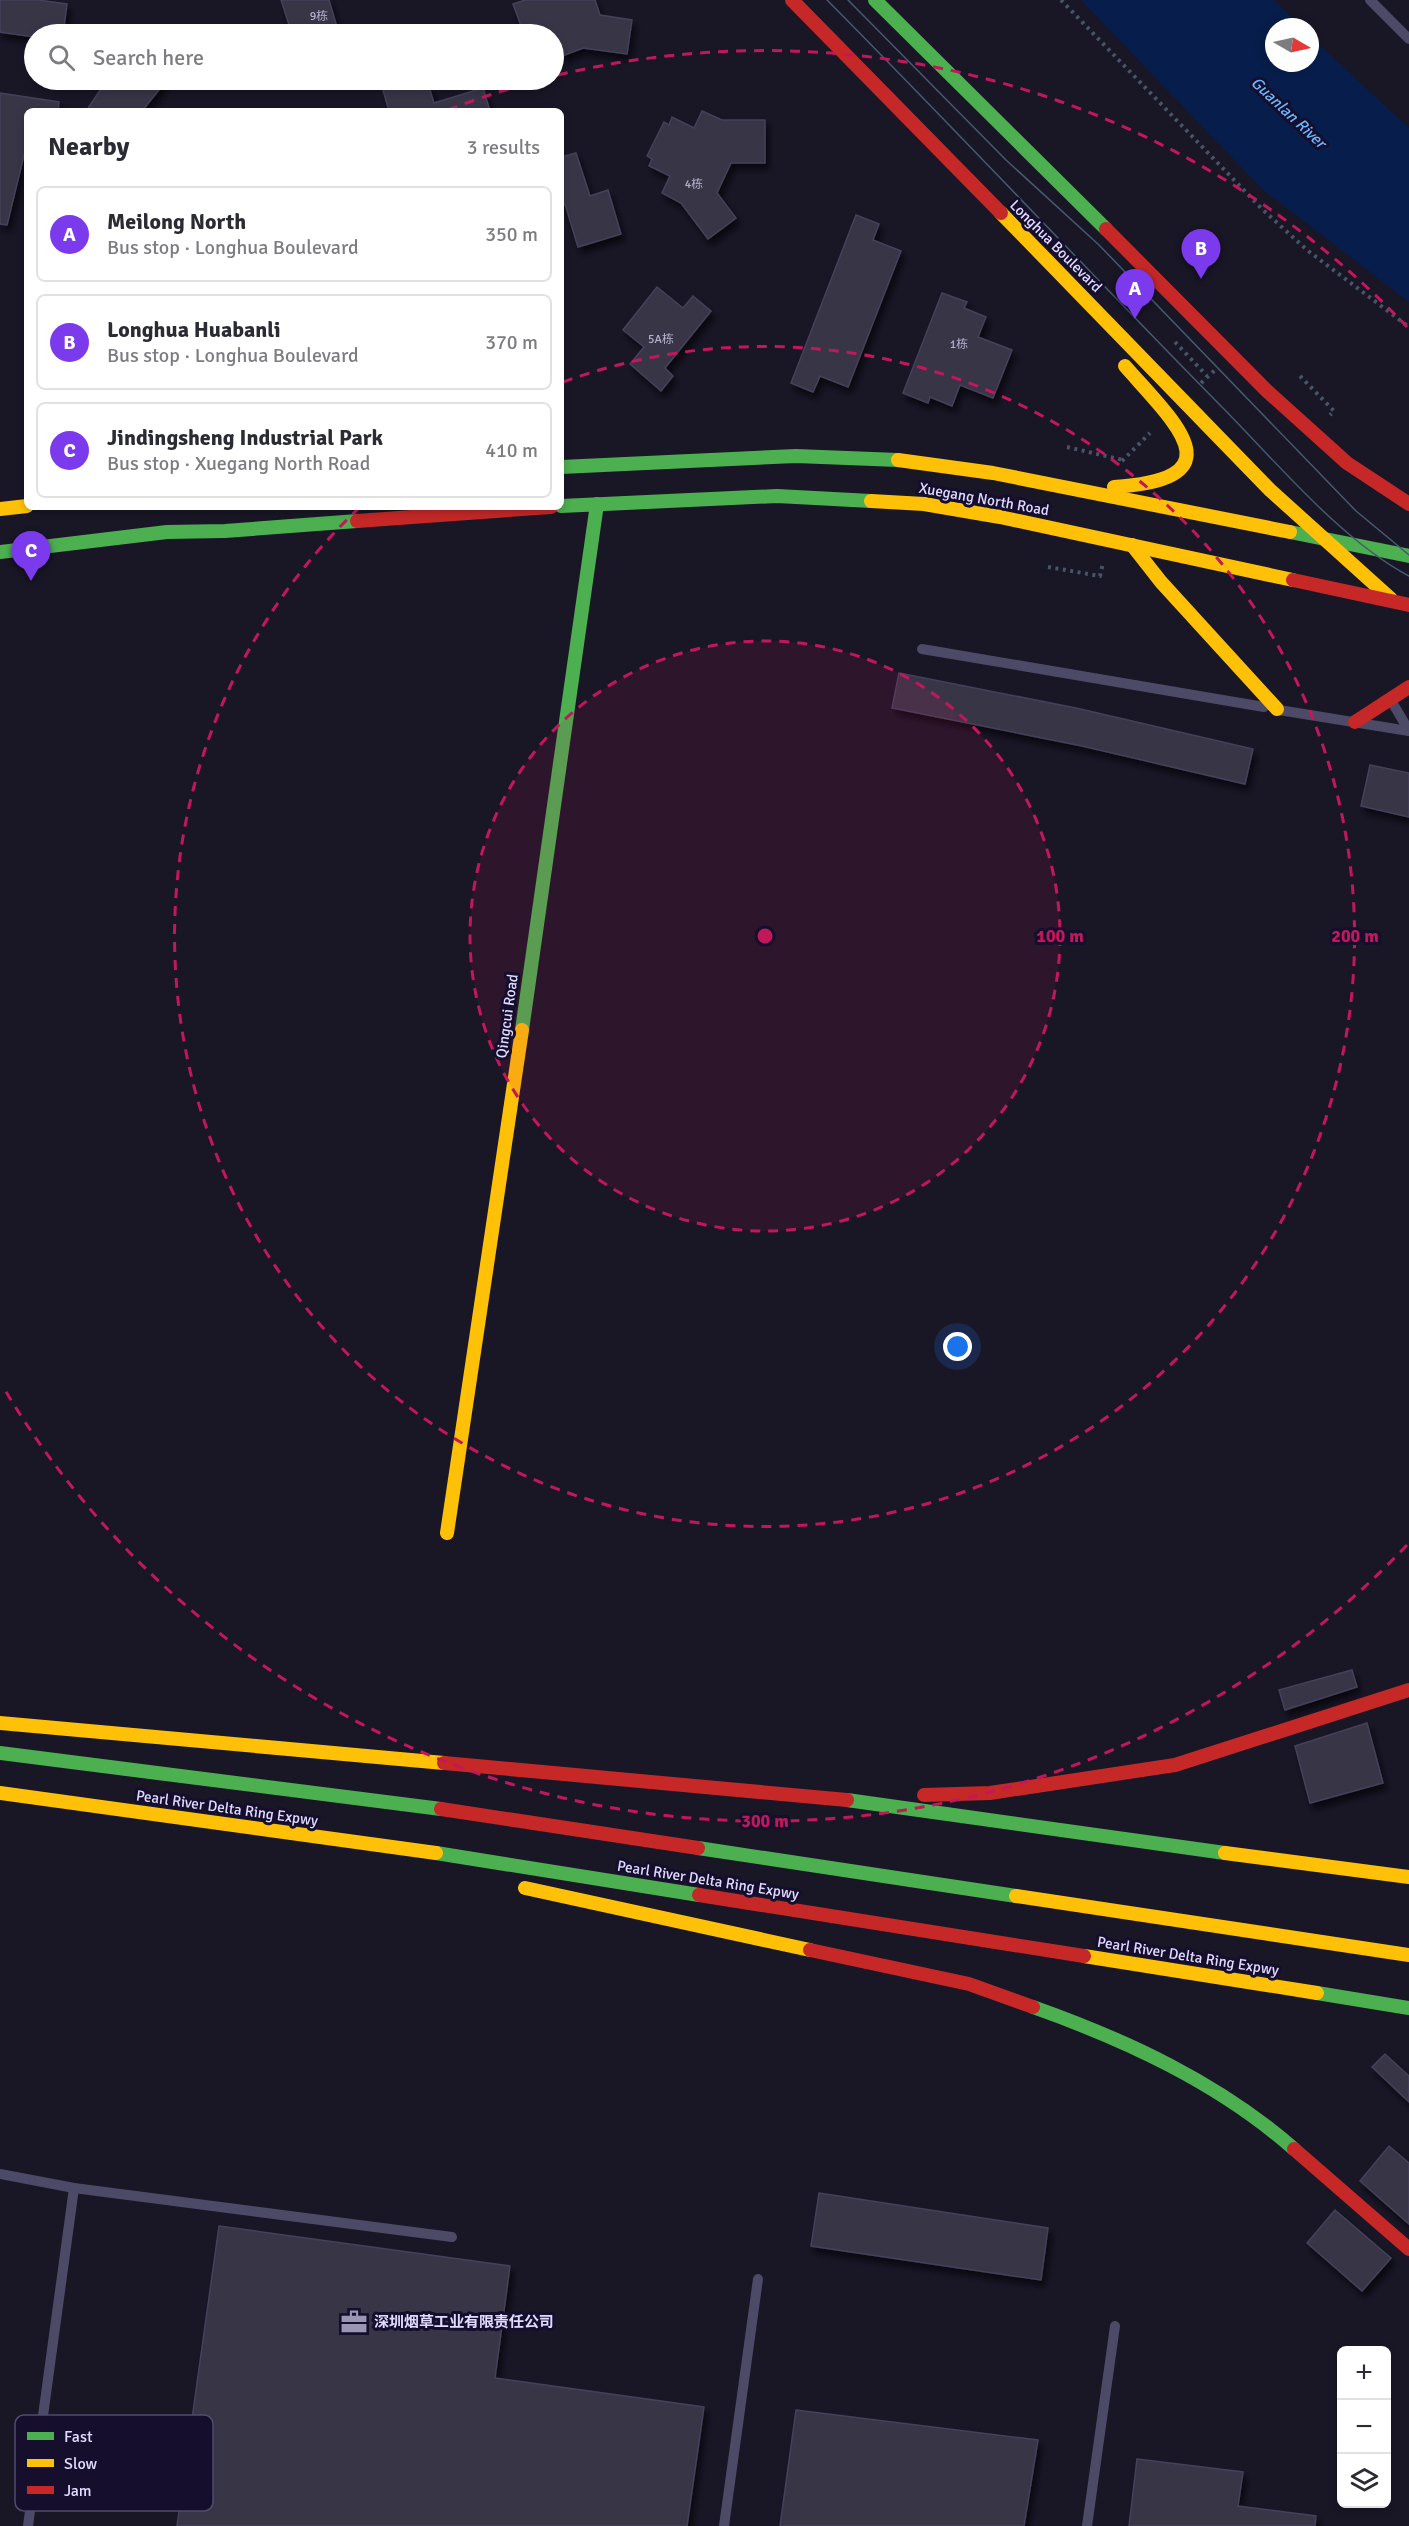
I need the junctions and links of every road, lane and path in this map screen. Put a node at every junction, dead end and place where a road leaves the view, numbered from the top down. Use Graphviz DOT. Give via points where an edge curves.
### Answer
graph roads {
  1 [pos="792,0"];
  2 [pos="875,0"];
  3 [pos="1061,0"];
  4 [pos="1370,0"];
  5 [pos="1409,39"];
  6 [pos="1109,323"];
  7 [pos="1409,327"];
  8 [pos="1175,342"];
  9 [pos="1223,362"];
  10 [pos="1207,376"];
  11 [pos="1199,385"];
  12 [pos="1157,426"];
  13 [pos="1067,447"];
  14 [pos="1123,460"];
  15 [pos="564,467"];
  16 [pos="1120,471"];
  17 [pos="1077,489"];
  18 [pos="597,504"];
  19 [pos="1409,504"];
  20 [pos="24,506"];
  21 [pos="564,506"];
  22 [pos="0,509"];
  23 [pos="510,510"];
  24 [pos="1323,539"];
  25 [pos="1132,545"];
  26 [pos="0,552"];
  27 [pos="1105,553"];
  28 [pos="1409,556"];
  29 [pos="1048,567"];
  30 [pos="1393,601"];
  31 [pos="1409,605"];
  32 [pos="922,649"];
  33 [pos="1409,687"];
  34 [pos="1390,699"];
  35 [pos="1277,709"];
  36 [pos="1355,722"];
  37 [pos="1409,731"];
  38 [pos="447,1533"];
  39 [pos="1409,1690"];
  40 [pos="0,1723"];
  41 [pos="0,1753"];
  42 [pos="0,1793"];
  43 [pos="829,1797"];
  44 [pos="194,1820"];
  45 [pos="418,1865"];
  46 [pos="1409,1877"];
  47 [pos="512,1885"];
  48 [pos="1409,1955"];
  49 [pos="1409,2008"];
  50 [pos="0,2174"];
  51 [pos="74,2188"];
  52 [pos="453,2236"];
  53 [pos="1409,2249"];
  54 [pos="758,2279"];
  55 [pos="1115,2326"];
  56 [pos="43,2415"];
  57 [pos="30,2511"];
  58 [pos="28,2526"];
  59 [pos="724,2526"];
  60 [pos="1087,2526"];
  1 -- 6 [label="main road, Longhua Boulevard"];
  2 -- 19 [label="main road" via="1275,399 1347,463"];
  3 -- 7 [label="path" via="1262,209 1306,250"];
  4 -- 5 [label="lane"];
  6 -- 17 [label="main road" via="1118,356 1181,430 1188,458 1178,474 1164,482"];
  6 -- 24 [label="main road, Longhua Boulevard" via="1270,490"];
  8 -- 10 [label="path"];
  9 -- 10 [label="path"];
  10 -- 11 [label="path"];
  12 -- 14 [label="path"];
  13 -- 14 [label="path"];
  14 -- 16 [label="path"];
  15 -- 17 [label="main road, Xuegang North Road" via="796,456 899,460"];
  17 -- 24 [label="main road, Xuegang North Road" via="1248,531"];
  18 -- 21 [label="main road, Xuegang North Road"];
  18 -- 25 [label="main road, Xuegang North Road" via="777,496 924,504"];
  18 -- 38 [label="main road, Qingcui Road" via="570,711"];
  20 -- 22 [label="main road"];
  23 -- 26 [label="main road" via="167,532"];
  24 -- 28 [label="main road"];
  24 -- 30 [label="main road, Longhua Boulevard"];
  25 -- 30 [label="main road, Xuegang North Road" via="1241,563"];
  25 -- 35 [label="main road"];
  27 -- 29 [label="path" via="1100,576"];
  30 -- 31 [label="main road, Longhua Boulevard"];
  32 -- 35 [label="lane"];
  33 -- 34 [label="main road"];
  34 -- 36 [label="main road"];
  34 -- 37 [label="lane"];
  35 -- 36 [label="lane"];
  36 -- 37 [label="lane"];
  39 -- 43 [label="main road" via="1175,1765 990,1793"];
  40 -- 43 [label="main road"];
  41 -- 48 [label="main road, Pearl River Delta Ring Expwy" via="422,1806"];
  42 -- 44 [label="main road, Pearl River Delta Ring Expwy"];
  43 -- 46 [label="main road"];
  44 -- 45 [label="main road"];
  44 -- 49 [label="main road, Pearl River Delta Ring Expwy" via="412,1849"];
  47 -- 53 [label="main road" via="969,1984 1076,2022 1142,2051 1229,2099 1270,2128"];
  50 -- 51 [label="lane"];
  51 -- 52 [label="lane"];
  51 -- 56 [label="lane"];
  54 -- 59 [label="lane"];
  55 -- 60 [label="lane"];
  57 -- 58 [label="lane"];
}
